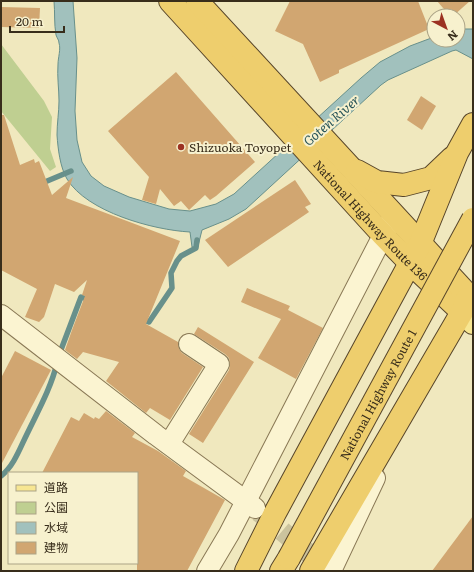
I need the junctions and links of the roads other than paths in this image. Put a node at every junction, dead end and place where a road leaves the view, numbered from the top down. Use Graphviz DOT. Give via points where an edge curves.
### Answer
graph roads {
  1 [pos="170,1"];
  2 [pos="197,1"];
  3 [pos="473,124"];
  4 [pos="457,153"];
  5 [pos="351,168"];
  6 [pos="393,215"];
  7 [pos="473,218"];
  8 [pos="383,235"];
  9 [pos="420,244"];
  10 [pos="410,264"];
  11 [pos="470,304"];
  12 [pos="1,315"];
  13 [pos="189,344"];
  14 [pos="420,384"];
  15 [pos="169,444"];
  16 [pos="250,504"];
  17 [pos="285,564"];
  18 [pos="207,571"];
  19 [pos="246,571"];
  20 [pos="311,571"];
  21 [pos="331,571"];
  1 -- 8 [label="highway, National Highway Route 136"];
  2 -- 5 [label="highway, National Highway Route 136"];
  3 -- 4 [label="highway"];
  4 -- 5 [label="highway" via="431,178 404,185 377,182"];
  4 -- 9 [label="highway"];
  5 -- 6 [label="highway, National Highway Route 136"];
  6 -- 8 [label="street"];
  6 -- 9 [label="highway, National Highway Route 136"];
  7 -- 17 [label="highway, National Highway Route 1, bridge"];
  8 -- 10 [label="highway, National Highway Route 136"];
  8 -- 16 [label="street"];
  9 -- 10 [label="highway"];
  9 -- 11 [label="highway, National Highway Route 136"];
  10 -- 11 [label="highway, National Highway Route 136"];
  10 -- 19 [label="highway"];
  11 -- 14 [label="highway"];
  12 -- 15 [label="street"];
  13 -- 15 [label="street" via="219,364"];
  14 -- 20 [label="highway"];
  14 -- 21 [label="street"];
  15 -- 16 [label="street"];
  16 -- 18 [label="street"];
}
